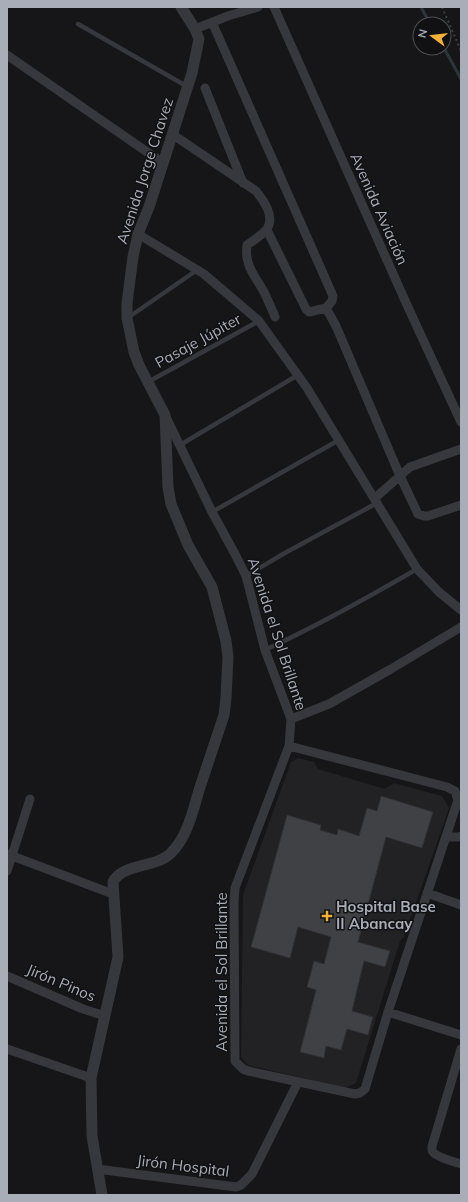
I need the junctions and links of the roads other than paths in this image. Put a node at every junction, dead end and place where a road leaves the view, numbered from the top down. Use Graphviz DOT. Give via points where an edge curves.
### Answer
graph roads {
  1 [pos="181,7"];
  2 [pos="258,7"];
  3 [pos="274,7"];
  4 [pos="212,22"];
  5 [pos="78,24"];
  6 [pos="195,29"];
  7 [pos="7,55"];
  8 [pos="188,87"];
  9 [pos="205,88"];
  10 [pos="172,134"];
  11 [pos="163,163"];
  12 [pos="243,183"];
  13 [pos="266,230"];
  14 [pos="138,234"];
  15 [pos="197,270"];
  16 [pos="326,308"];
  17 [pos="275,317"];
  18 [pos="127,318"];
  19 [pos="259,321"];
  20 [pos="298,375"];
  21 [pos="148,382"];
  22 [pos="165,415"];
  23 [pos="461,422"];
  24 [pos="339,440"];
  25 [pos="180,445"];
  26 [pos="461,449"];
  27 [pos="400,476"];
  28 [pos="376,501"];
  29 [pos="461,505"];
  30 [pos="212,512"];
  31 [pos="417,569"];
  32 [pos="246,576"];
  33 [pos="461,610"];
  34 [pos="461,628"];
  35 [pos="265,650"];
  36 [pos="291,720"];
  37 [pos="289,746"];
  38 [pos="30,799"];
  39 [pos="461,836"];
  40 [pos="446,838"];
  41 [pos="10,855"];
  42 [pos="7,871"];
  43 [pos="427,893"];
  44 [pos="113,894"];
  45 [pos="461,905"];
  46 [pos="7,976"];
  47 [pos="388,1012"];
  48 [pos="105,1016"];
  49 [pos="461,1035"];
  50 [pos="7,1049"];
  51 [pos="461,1049"];
  52 [pos="91,1078"];
  53 [pos="298,1082"];
  54 [pos="461,1164"];
  55 [pos="97,1169"];
  56 [pos="102,1195"];
  1 -- 6 [label="street, Avenida Jorge Chavez"];
  2 -- 4 [label="street"];
  3 -- 23 [label="street, Avenida Aviación"];
  4 -- 6 [label="street"];
  4 -- 16 [label="street" via="333,296"];
  5 -- 8 [label="lane"];
  6 -- 8 [label="street, Avenida Jorge Chavez" via="199,39"];
  7 -- 11 [label="street"];
  8 -- 10 [label="street, Avenida Jorge Chavez"];
  9 -- 12 [label="street"];
  10 -- 11 [label="street, Avenida Jorge Chavez"];
  10 -- 12 [label="street"];
  11 -- 14 [label="street, Avenida Jorge Chavez"];
  12 -- 13 [label="street" via="256,191 268,211 270,221"];
  13 -- 16 [label="street" via="306,310 309,312"];
  13 -- 17 [label="street" via="247,245 245,255 248,266"];
  14 -- 15 [label="street"];
  14 -- 18 [label="street, Avenida Jorge Chavez"];
  15 -- 18 [label="lane"];
  15 -- 19 [label="street"];
  16 -- 27 [label="street"];
  18 -- 21 [label="street, Avenida Jorge Chavez" via="134,352"];
  19 -- 20 [label="street"];
  19 -- 21 [label="lane, Pasaje Júpiter"];
  20 -- 24 [label="street"];
  20 -- 25 [label="lane"];
  21 -- 22 [label="street, Avenida Jorge Chavez"];
  22 -- 25 [label="street, Avenida el Sol Brillante"];
  22 -- 44 [label="street" via="171,504 188,544 212,587 226,640 226,698 224,715 186,834 166,858 130,869 116,877 113,882"];
  24 -- 28 [label="street"];
  24 -- 30 [label="lane"];
  25 -- 30 [label="street, Avenida el Sol Brillante"];
  26 -- 27 [label="street" via="410,467"];
  27 -- 28 [label="street"];
  27 -- 29 [label="street" via="418,514 428,516"];
  28 -- 31 [label="street"];
  28 -- 32 [label="lane"];
  30 -- 32 [label="street, Avenida el Sol Brillante"];
  31 -- 33 [label="street"];
  31 -- 35 [label="lane"];
  32 -- 35 [label="street, Avenida el Sol Brillante"];
  34 -- 36 [label="street" via="329,704"];
  35 -- 36 [label="street, Avenida el Sol Brillante"];
  36 -- 37 [label="street, Avenida el Sol Brillante"];
  37 -- 40 [label="street" via="455,791 458,800"];
  37 -- 53 [label="street, Avenida el Sol Brillante" via="235,888 235,1061 243,1069"];
  38 -- 41 [label="street"];
  39 -- 40 [label="street"];
  40 -- 43 [label="street"];
  41 -- 42 [label="street"];
  41 -- 44 [label="street"];
  43 -- 45 [label="street"];
  43 -- 47 [label="street"];
  44 -- 48 [label="street" via="118,957"];
  46 -- 48 [label="street, Jirón Pinos"];
  47 -- 49 [label="street"];
  47 -- 53 [label="street" via="365,1089 360,1093"];
  48 -- 52 [label="street"];
  50 -- 52 [label="street"];
  51 -- 54 [label="street" via="432,1151"];
  52 -- 55 [label="street" via="92,1136"];
  53 -- 55 [label="street, Jirón Hospital" via="252,1174 241,1185 236,1187"];
  55 -- 56 [label="street"];
}
